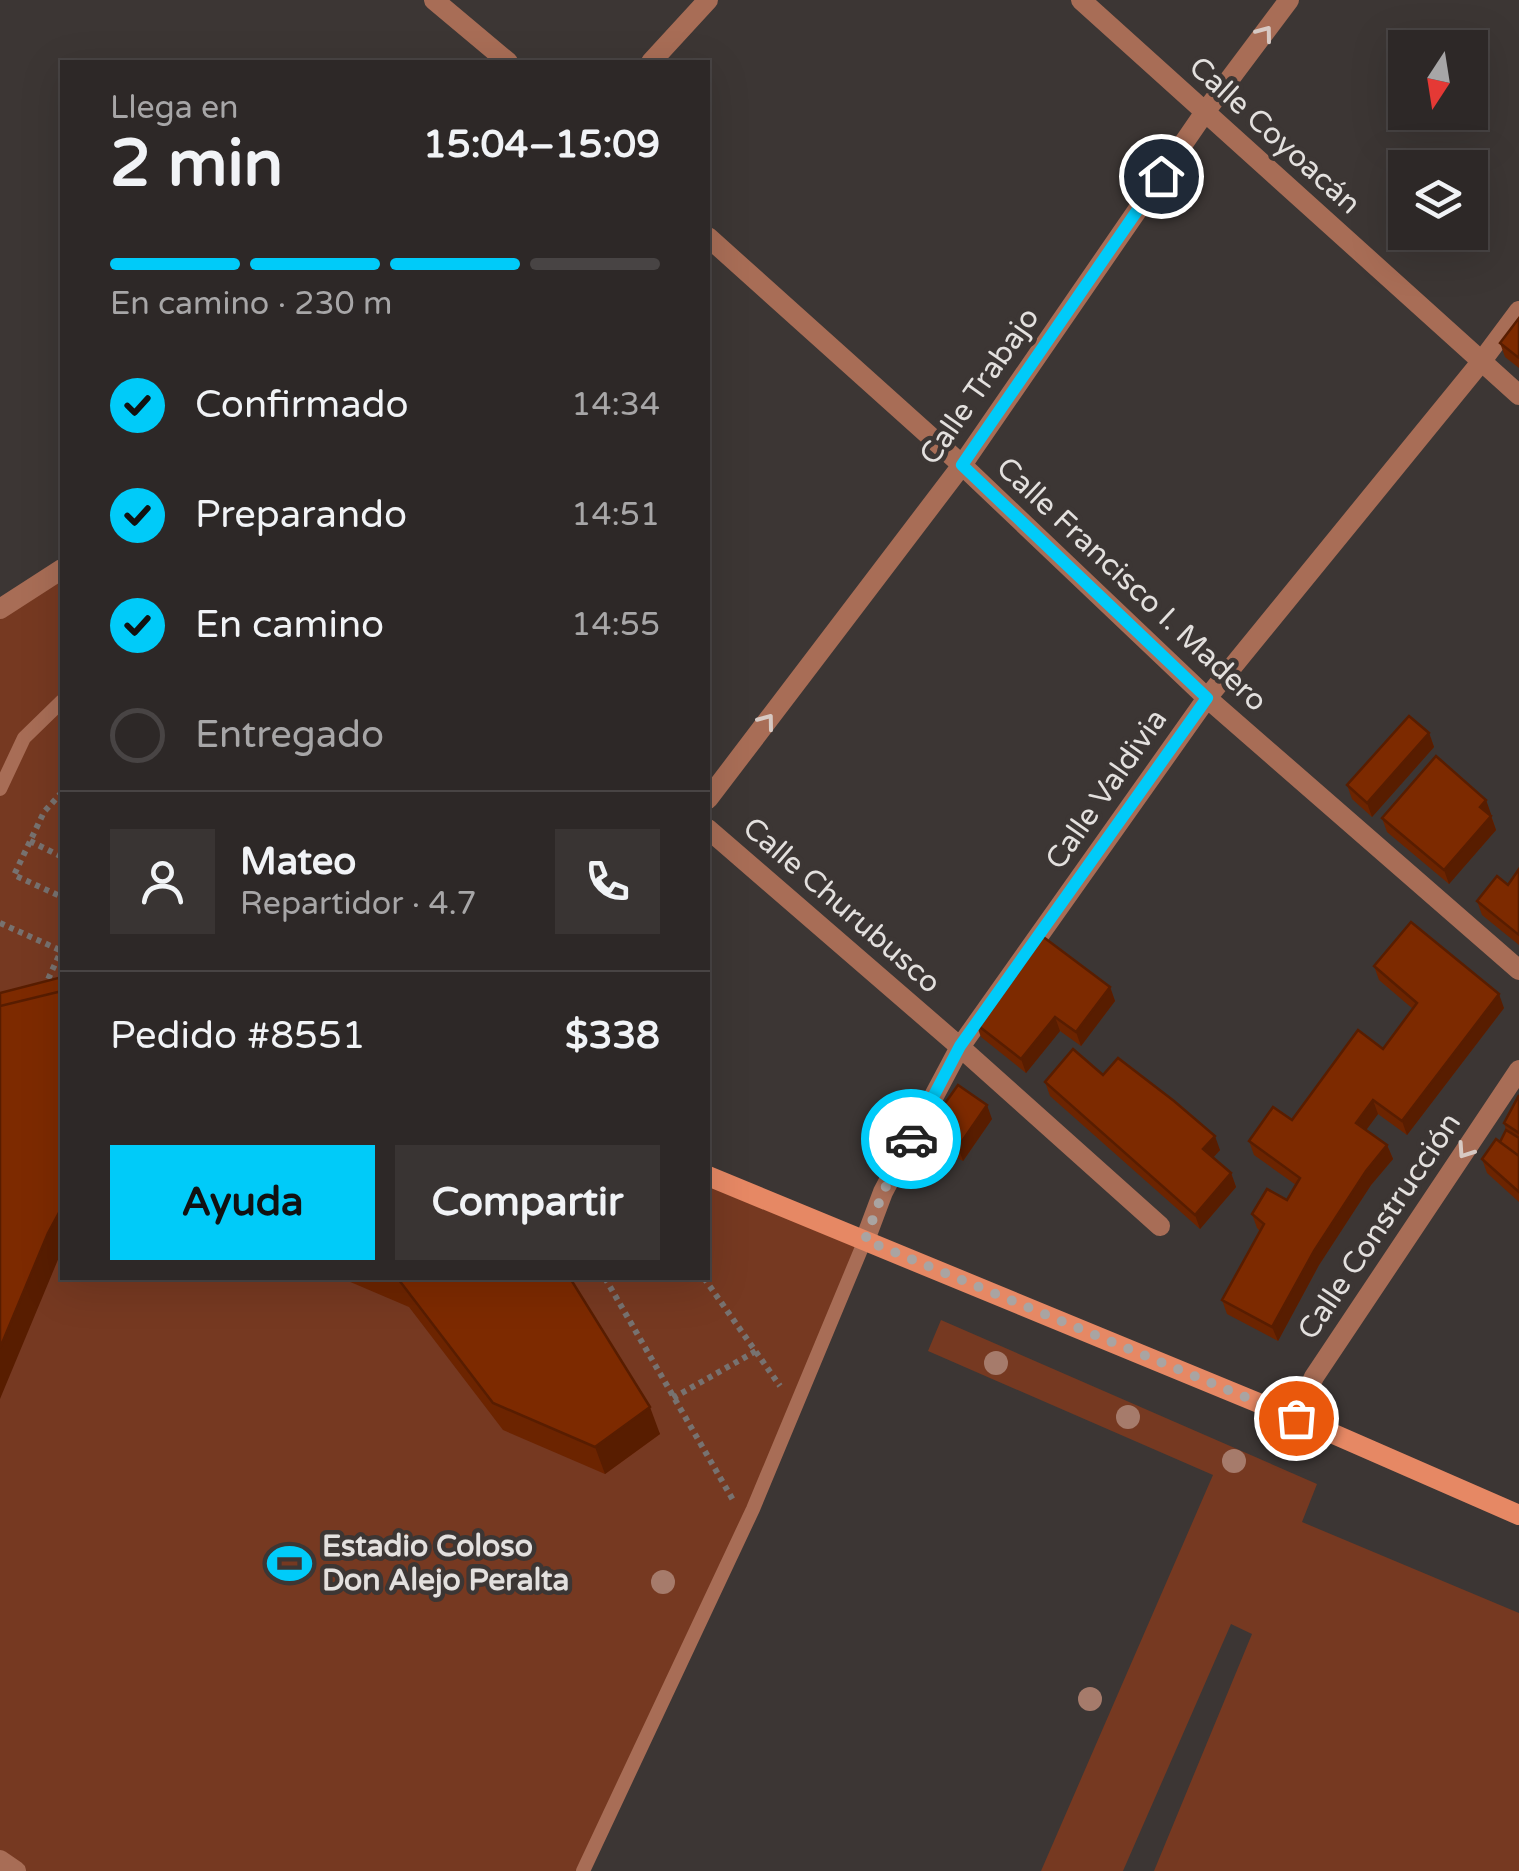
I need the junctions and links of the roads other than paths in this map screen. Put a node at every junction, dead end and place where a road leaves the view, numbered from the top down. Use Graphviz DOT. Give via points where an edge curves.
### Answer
graph roads {
  1 [pos="434,0"];
  2 [pos="708,0"];
  3 [pos="1081,0"];
  4 [pos="1290,0"];
  5 [pos="506,60"];
  6 [pos="653,60"];
  7 [pos="1205,112"];
  8 [pos="710,239"];
  9 [pos="1519,311"];
  10 [pos="1481,362"];
  11 [pos="1519,395"];
  12 [pos="962,465"];
  13 [pos="60,570"];
  14 [pos="0,609"];
  15 [pos="1207,698"];
  16 [pos="60,703"];
  17 [pos="0,789"];
  18 [pos="710,796"];
  19 [pos="710,831"];
  20 [pos="1519,970"];
  21 [pos="960,1046"];
  22 [pos="1519,1070"];
  23 [pos="710,1177"];
  24 [pos="1160,1226"];
  25 [pos="865,1240"];
  26 [pos="1296,1418"];
  27 [pos="1519,1514"];
  28 [pos="0,1860"];
  29 [pos="16,1871"];
  30 [pos="583,1871"];
  1 -- 5 [label="street"];
  2 -- 6 [label="street"];
  3 -- 7 [label="street, Calle Coyoacán"];
  7 -- 4 [label="street, Calle Trabajo, one-way"];
  7 -- 10 [label="street, Calle Coyoacán"];
  7 -- 12 [label="street, Calle Trabajo"];
  8 -- 12 [label="street, Calle Francisco I. Madero"];
  9 -- 10 [label="street, Calle Valdivia"];
  10 -- 11 [label="street, Calle Coyoacán"];
  10 -- 15 [label="street, Calle Valdivia"];
  12 -- 15 [label="street, Calle Francisco I. Madero"];
  18 -- 12 [label="street, Calle Trabajo, one-way"];
  13 -- 14 [label="street"];
  15 -- 20 [label="street, Calle Francisco I. Madero"];
  15 -- 21 [label="street, Calle Valdivia"];
  16 -- 17 [label="lane" via="24,738"];
  19 -- 21 [label="street, Calle Churubusco"];
  21 -- 24 [label="street, Calle Churubusco"];
  21 -- 25 [label="street, Calle Valdivia"];
  22 -- 26 [label="street, Calle Construcción, one-way" via="1314,1377"];
  23 -- 25 [label="street"];
  25 -- 26 [label="street"];
  25 -- 30 [label="lane" via="753,1508"];
  26 -- 27 [label="street"];
  28 -- 29 [label="street"];
}
